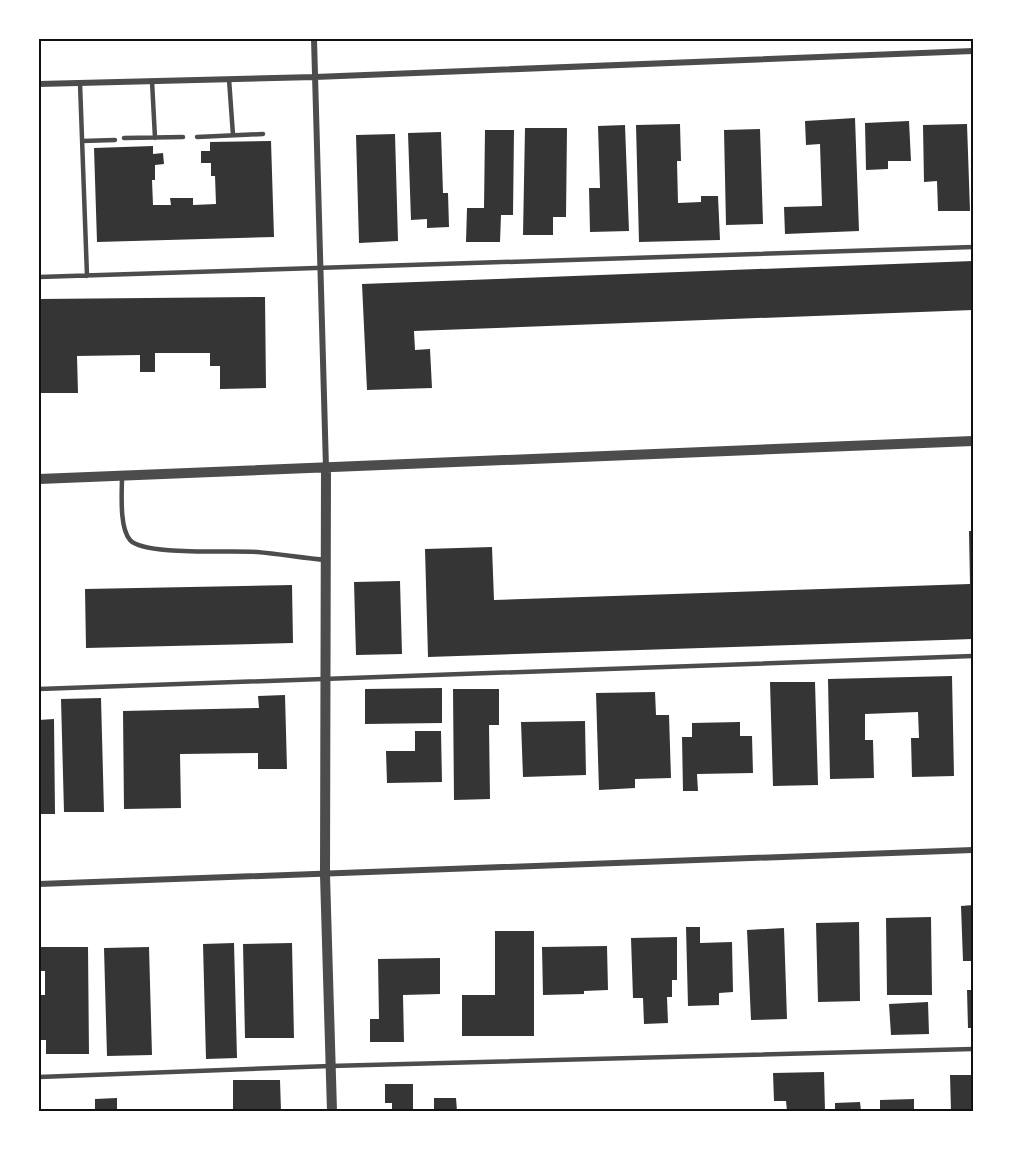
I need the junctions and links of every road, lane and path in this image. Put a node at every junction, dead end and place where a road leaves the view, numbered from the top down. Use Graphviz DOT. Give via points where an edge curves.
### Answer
graph roads {
  1 [pos="314,39"];
  2 [pos="973,51"];
  3 [pos="315,77"];
  4 [pos="229,79"];
  5 [pos="152,81"];
  6 [pos="80,83"];
  7 [pos="39,84"];
  8 [pos="263,134"];
  9 [pos="232,135"];
  10 [pos="183,137"];
  11 [pos="197,137"];
  12 [pos="124,138"];
  13 [pos="155,138"];
  14 [pos="115,140"];
  15 [pos="82,141"];
  16 [pos="973,247"];
  17 [pos="321,269"];
  18 [pos="87,276"];
  19 [pos="39,277"];
  20 [pos="973,441"];
  21 [pos="326,468"];
  22 [pos="122,476"];
  23 [pos="39,479"];
  24 [pos="326,560"];
  25 [pos="973,656"];
  26 [pos="326,678"];
  27 [pos="39,689"];
  28 [pos="973,850"];
  29 [pos="325,874"];
  30 [pos="39,884"];
  31 [pos="973,1049"];
  32 [pos="330,1066"];
  33 [pos="39,1077"];
  34 [pos="332,1111"];
  1 -- 3 [label="street"];
  2 -- 3 [label="street"];
  3 -- 4 [label="street"];
  3 -- 17 [label="street"];
  4 -- 5 [label="street"];
  4 -- 9 [label="lane"];
  5 -- 6 [label="street"];
  5 -- 13 [label="lane"];
  6 -- 7 [label="street"];
  6 -- 15 [label="lane"];
  8 -- 9 [label="lane"];
  9 -- 11 [label="lane"];
  10 -- 13 [label="lane"];
  12 -- 13 [label="lane"];
  14 -- 15 [label="lane"];
  15 -- 18 [label="lane"];
  16 -- 17 [label="lane"];
  17 -- 18 [label="lane"];
  17 -- 21 [label="street"];
  18 -- 19 [label="lane"];
  20 -- 21 [label="street"];
  21 -- 22 [label="street"];
  21 -- 24 [label="street"];
  22 -- 23 [label="street"];
  22 -- 24 [label="lane" via="126,532 138,546"];
  24 -- 26 [label="street"];
  25 -- 26 [label="lane"];
  26 -- 27 [label="lane"];
  26 -- 29 [label="street"];
  28 -- 29 [label="street"];
  29 -- 30 [label="street"];
  29 -- 32 [label="street"];
  31 -- 32 [label="lane"];
  32 -- 33 [label="lane"];
  32 -- 34 [label="street"];
}
